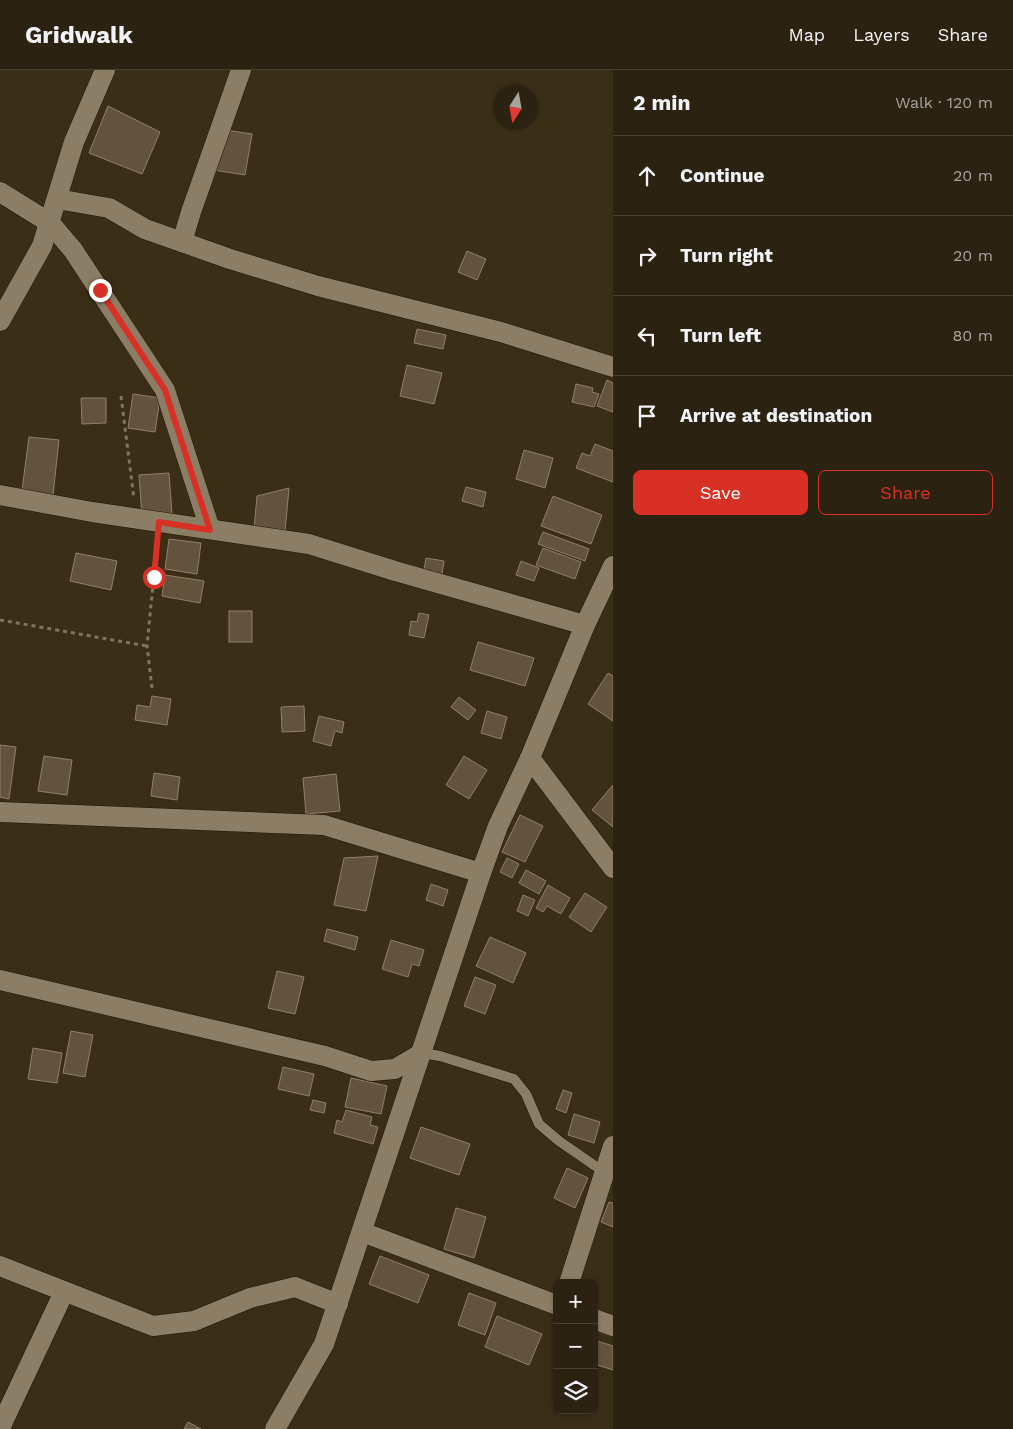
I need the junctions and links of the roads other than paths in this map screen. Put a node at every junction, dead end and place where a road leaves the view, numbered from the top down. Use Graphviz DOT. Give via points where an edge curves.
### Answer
graph roads {
  1 [pos="105,70"];
  2 [pos="241,70"];
  3 [pos="0,192"];
  4 [pos="57,199"];
  5 [pos="50,223"];
  6 [pos="182,242"];
  7 [pos="0,321"];
  8 [pos="613,367"];
  9 [pos="0,495"];
  10 [pos="210,530"];
  11 [pos="613,566"];
  12 [pos="585,624"];
  13 [pos="530,758"];
  14 [pos="0,812"];
  15 [pos="613,868"];
  16 [pos="481,873"];
  17 [pos="0,980"];
  18 [pos="422,1053"];
  19 [pos="613,1146"];
  20 [pos="609,1174"];
  21 [pos="362,1232"];
  22 [pos="0,1266"];
  23 [pos="570,1279"];
  24 [pos="64,1292"];
  25 [pos="338,1304"];
  26 [pos="553,1304"];
  27 [pos="598,1320"];
  28 [pos="613,1326"];
  29 [pos="0,1428"];
  30 [pos="276,1429"];
  1 -- 4 [label="street" via="74,142"];
  2 -- 6 [label="street"];
  3 -- 5 [label="street"];
  4 -- 5 [label="street"];
  4 -- 6 [label="street" via="109,208 146,230"];
  5 -- 7 [label="street" via="42,246"];
  5 -- 10 [label="street" via="73,250 165,390"];
  6 -- 8 [label="street" via="318,286 501,332"];
  9 -- 10 [label="street"];
  10 -- 12 [label="street" via="310,544"];
  11 -- 12 [label="street"];
  12 -- 13 [label="street"];
  13 -- 15 [label="street"];
  13 -- 16 [label="street" via="498,826"];
  14 -- 16 [label="street" via="324,825"];
  16 -- 18 [label="street"];
  17 -- 18 [label="street" via="325,1056 371,1071 395,1069"];
  18 -- 20 [label="lane" via="514,1079 526,1094 539,1124"];
  18 -- 21 [label="street"];
  19 -- 20 [label="street"];
  20 -- 23 [label="street"];
  21 -- 25 [label="street"];
  21 -- 26 [label="street"];
  22 -- 24 [label="street"];
  24 -- 25 [label="street" via="153,1326 194,1321 250,1298 295,1287"];
  24 -- 29 [label="street"];
  25 -- 30 [label="street" via="324,1344"];
  27 -- 28 [label="street"];
}
